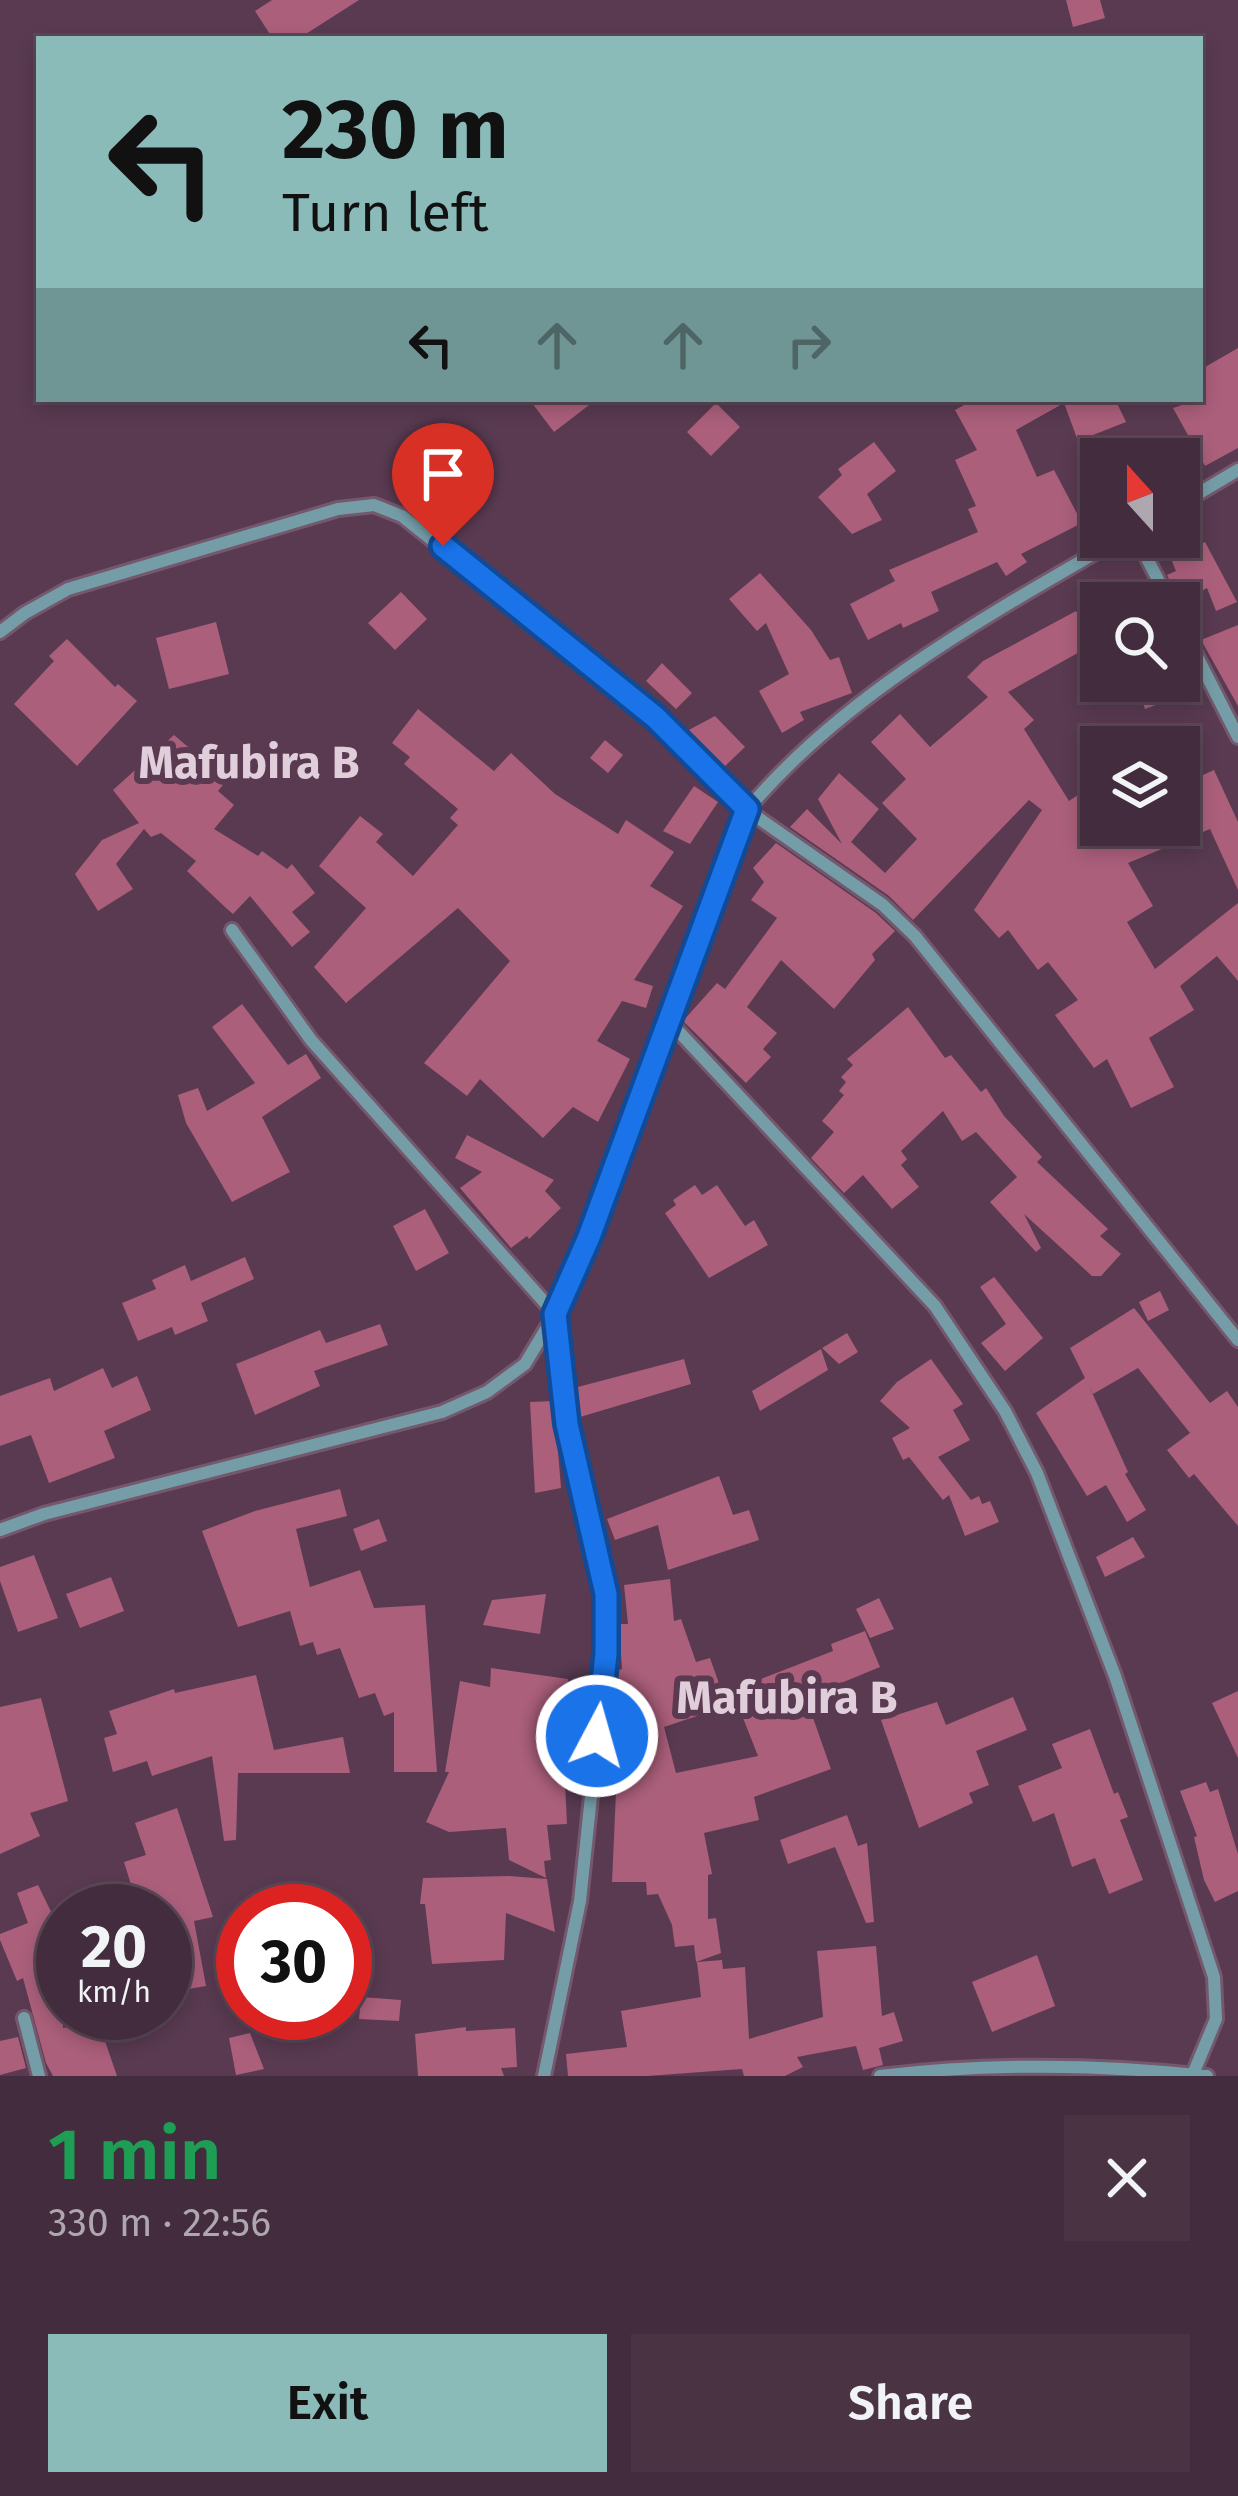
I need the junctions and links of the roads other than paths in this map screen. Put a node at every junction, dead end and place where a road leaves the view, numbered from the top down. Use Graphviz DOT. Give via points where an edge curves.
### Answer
graph roads {
  1 [pos="1238,470"];
  2 [pos="1200,493"];
  3 [pos="1088,558"];
  4 [pos="0,632"];
  5 [pos="1200,662"];
  6 [pos="1238,737"];
  7 [pos="747,809"];
  8 [pos="232,930"];
  9 [pos="667,1019"];
  10 [pos="555,1314"];
  11 [pos="1238,1340"];
  12 [pos="0,1530"];
  13 [pos="23,2018"];
  14 [pos="1193,2074"];
  15 [pos="39,2076"];
  16 [pos="544,2076"];
  17 [pos="880,2076"];
  18 [pos="1207,2076"];
  1 -- 2 [label="street"];
  3 -- 7 [label="street" via="825,728"];
  4 -- 7 [label="street" via="68,589 374,505 443,546 655,717"];
  5 -- 6 [label="street"];
  7 -- 9 [label="street"];
  7 -- 11 [label="street" via="915,936"];
  8 -- 10 [label="street" via="311,1040"];
  9 -- 10 [label="street"];
  9 -- 14 [label="street" via="935,1306 1037,1474 1115,1676 1214,1977 1216,2019"];
  10 -- 12 [label="street" via="525,1364 442,1412"];
  10 -- 16 [label="street" via="567,1424 606,1594 606,1654 580,1900"];
  13 -- 15 [label="street"];
  14 -- 17 [label="street" via="1059,2066"];
  14 -- 18 [label="street"];
}
